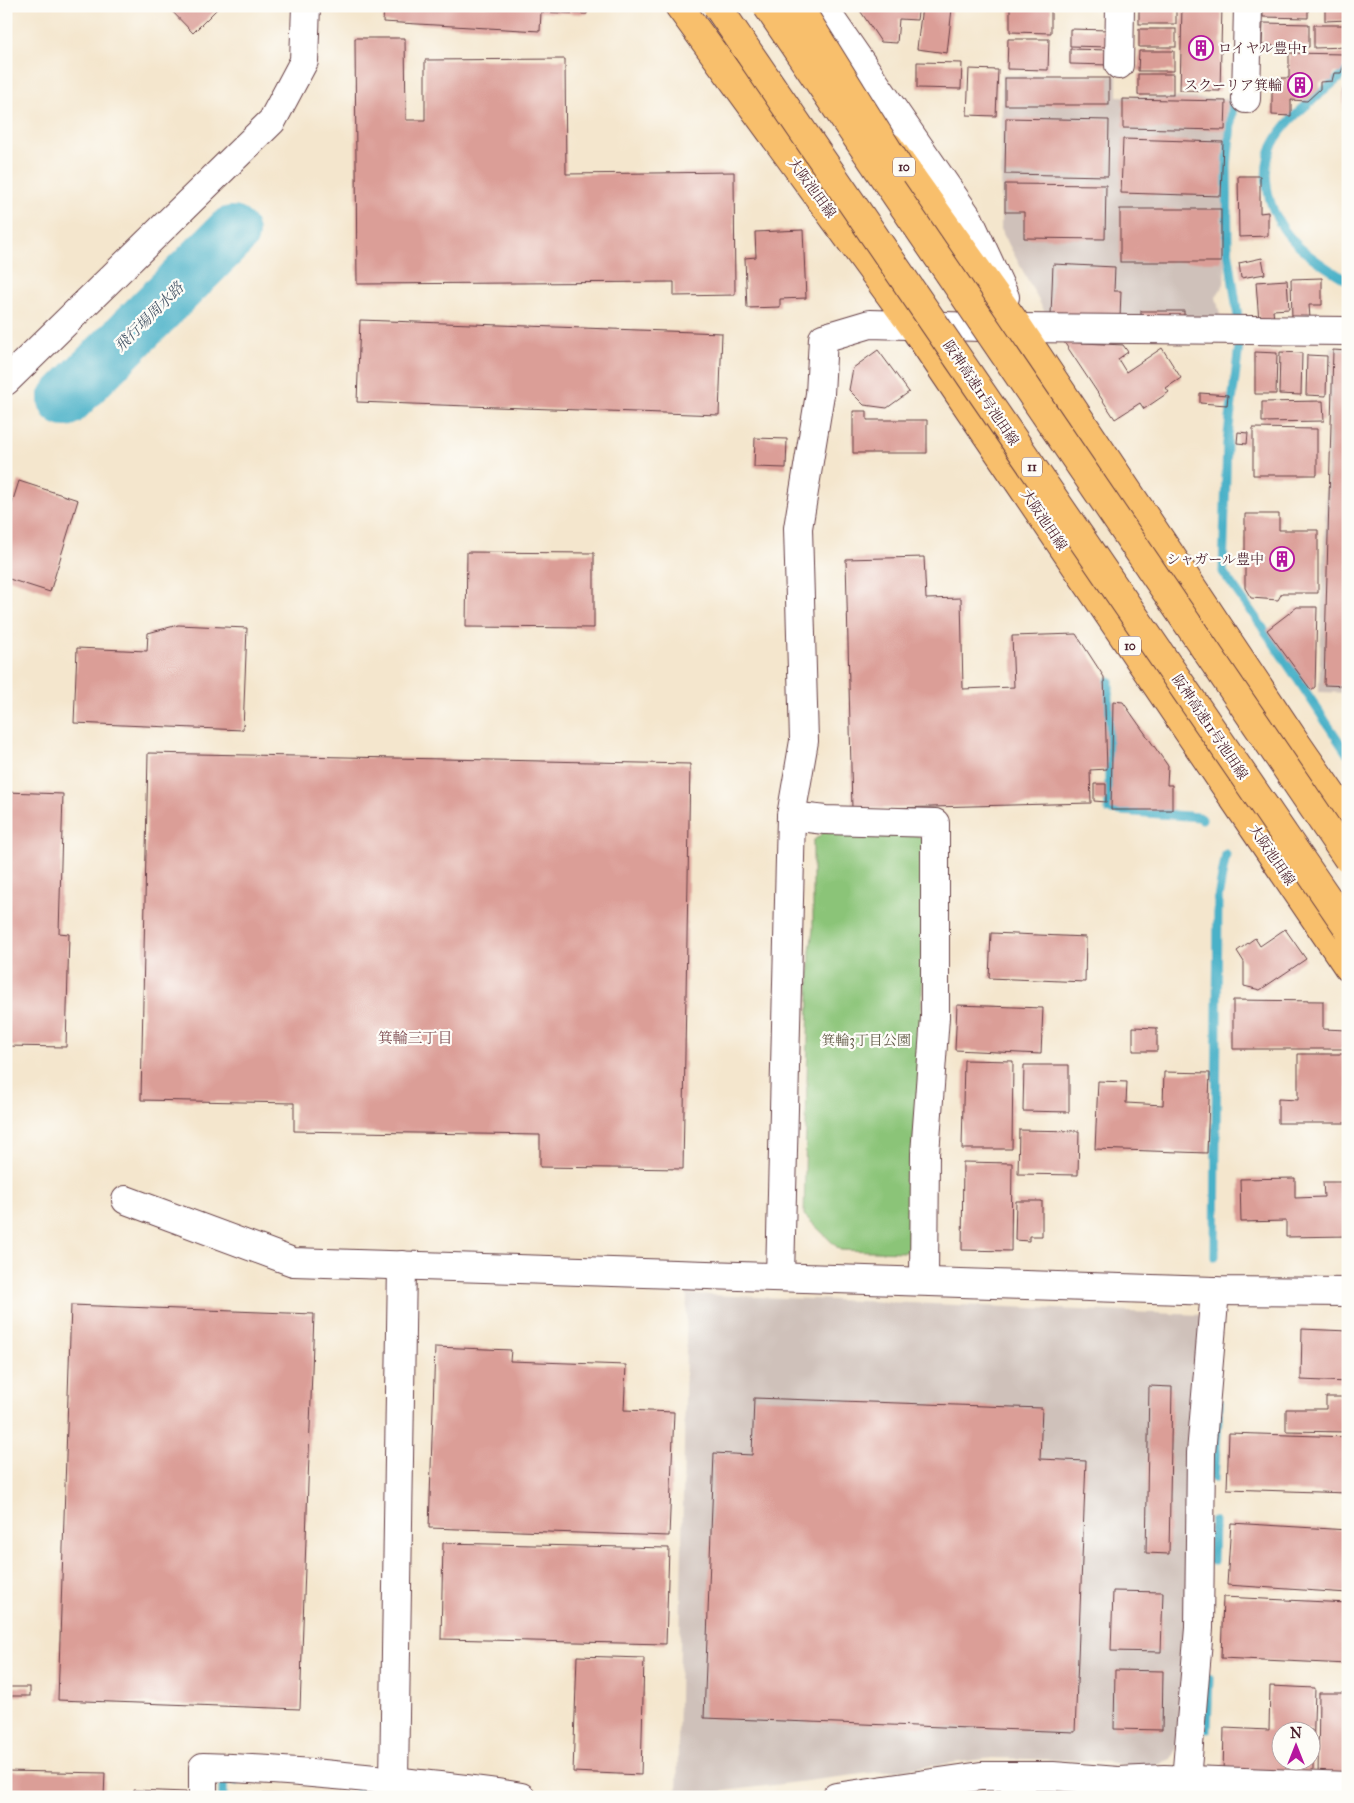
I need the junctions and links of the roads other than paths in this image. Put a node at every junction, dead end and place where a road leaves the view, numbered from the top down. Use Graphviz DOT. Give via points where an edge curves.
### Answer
graph roads {
  1 [pos="306,6"];
  2 [pos="679,6"];
  3 [pos="717,6"];
  4 [pos="767,6"];
  5 [pos="789,6"];
  6 [pos="798,6"];
  7 [pos="822,6"];
  8 [pos="1120,6"];
  9 [pos="1248,6"];
  10 [pos="1119,65"];
  11 [pos="1246,99"];
  12 [pos="912,324"];
  13 [pos="1019,328"];
  14 [pos="1348,331"];
  15 [pos="1017,372"];
  16 [pos="6,381"];
  17 [pos="1346,813"];
  18 [pos="791,816"];
  19 [pos="1348,859"];
  20 [pos="1348,928"];
  21 [pos="1348,967"];
  22 [pos="126,1200"];
  23 [pos="402,1265"];
  24 [pos="780,1277"];
  25 [pos="924,1281"];
  26 [pos="1215,1291"];
  27 [pos="1348,1292"];
  28 [pos="1186,1780"];
  29 [pos="394,1781"];
  30 [pos="1348,1786"];
  31 [pos="1053,1788"];
  32 [pos="1278,1791"];
  33 [pos="203,1797"];
  34 [pos="521,1797"];
  35 [pos="836,1797"];
  1 -- 16 [label="street" via="304,61 272,121"];
  2 -- 12 [label="main road, 大阪池田線 / 10"];
  3 -- 20 [label="main road, 阪神高速11号池田線 / 11, bridge"];
  4 -- 15 [label="main road, bridge"];
  5 -- 13 [label="main road, 10"];
  6 -- 15 [label="main road, bridge" via="892,156"];
  7 -- 13 [label="street" via="969,219"];
  8 -- 10 [label="street"];
  9 -- 11 [label="street"];
  12 -- 13 [label="street"];
  12 -- 18 [label="street" via="870,324 823,338 820,394 798,528 804,741"];
  12 -- 21 [label="main road, 大阪池田線 / 10"];
  13 -- 14 [label="street"];
  13 -- 17 [label="main road, 10" via="1291,736"];
  15 -- 19 [label="main road, bridge"];
  18 -- 24 [label="street"];
  18 -- 25 [label="street" via="825,820 935,822 935,1017 925,1154"];
  22 -- 23 [label="street" via="293,1262"];
  23 -- 24 [label="street"];
  23 -- 29 [label="street"];
  24 -- 25 [label="street"];
  25 -- 26 [label="street"];
  26 -- 27 [label="street"];
  26 -- 28 [label="street" via="1201,1453 1199,1628"];
  28 -- 31 [label="street" via="1118,1781"];
  28 -- 32 [label="street"];
  29 -- 33 [label="street" via="283,1770 203,1767"];
  29 -- 34 [label="street" via="480,1789"];
  30 -- 32 [label="street"];
  31 -- 35 [label="street" via="981,1776"];
}
